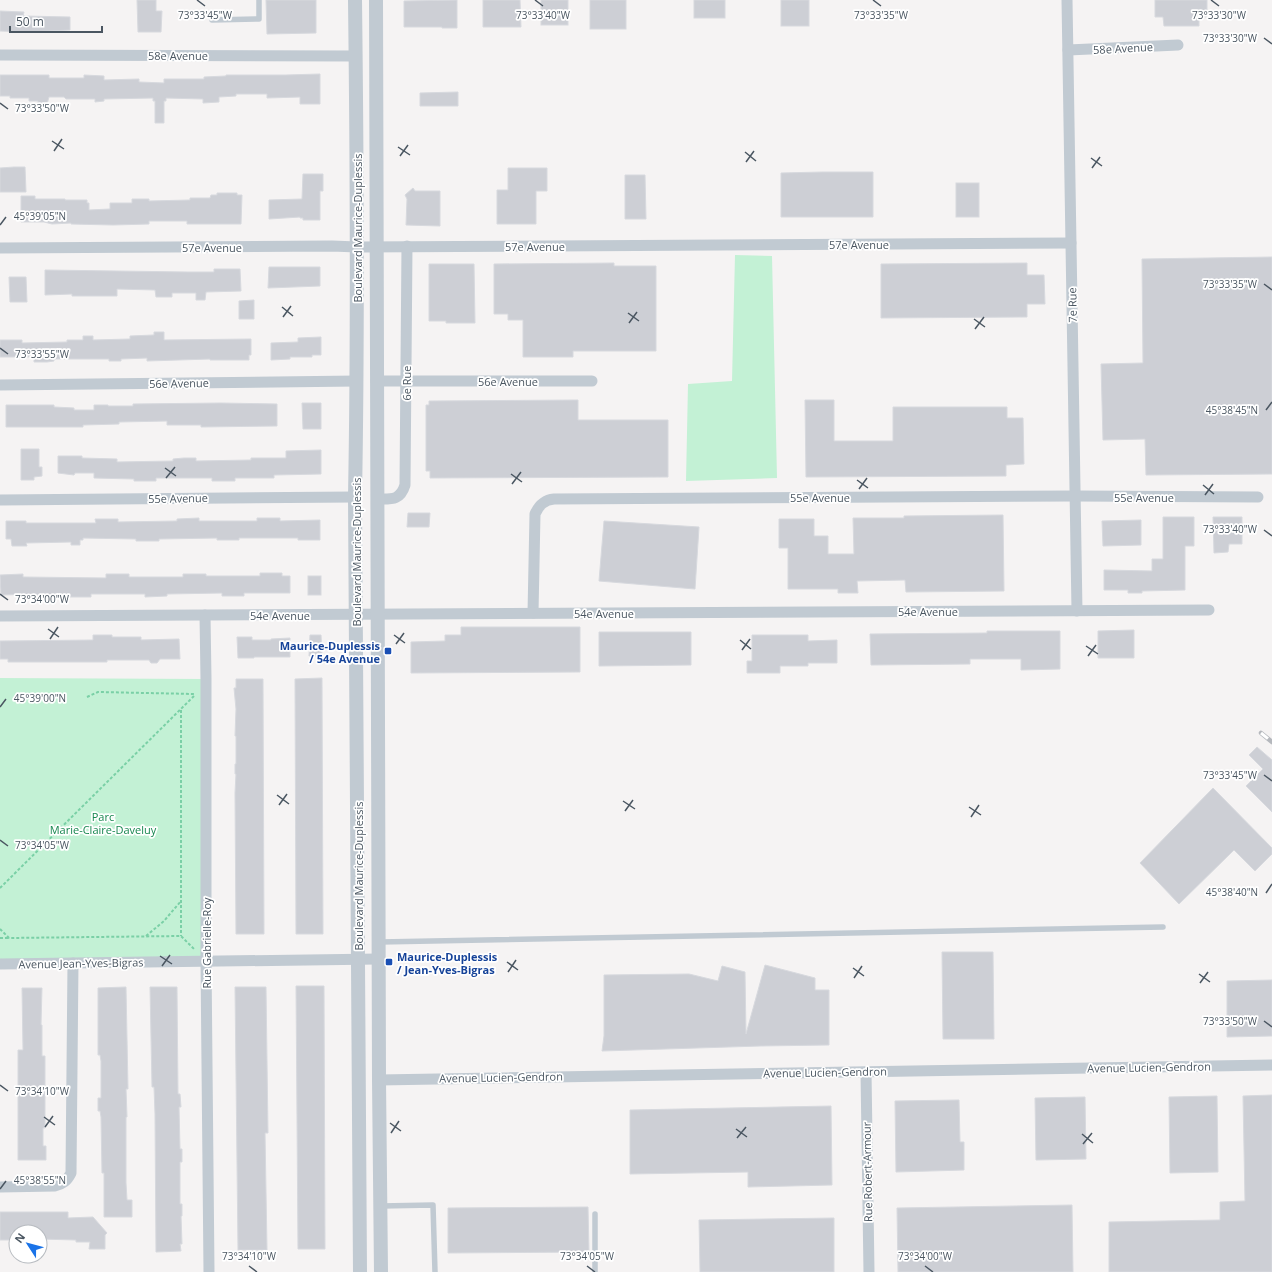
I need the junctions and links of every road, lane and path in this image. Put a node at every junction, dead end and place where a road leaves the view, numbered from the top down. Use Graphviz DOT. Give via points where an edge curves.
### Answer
graph roads {
  1 [pos="260,0"];
  2 [pos="355,0"];
  3 [pos="376,0"];
  4 [pos="1067,0"];
  5 [pos="212,20"];
  6 [pos="1178,45"];
  7 [pos="1068,50"];
  8 [pos="0,55"];
  9 [pos="356,56"];
  10 [pos="1071,243"];
  11 [pos="377,246"];
  12 [pos="407,246"];
  13 [pos="357,247"];
  14 [pos="0,248"];
  15 [pos="357,381"];
  16 [pos="376,381"];
  17 [pos="406,381"];
  18 [pos="592,381"];
  19 [pos="0,384"];
  20 [pos="1075,496"];
  21 [pos="355,497"];
  22 [pos="1258,497"];
  23 [pos="377,499"];
  24 [pos="0,500"];
  25 [pos="1209,610"];
  26 [pos="1077,611"];
  27 [pos="533,613"];
  28 [pos="356,614"];
  29 [pos="377,614"];
  30 [pos="205,615"];
  31 [pos="0,616"];
  32 [pos="87,697"];
  33 [pos="181,709"];
  34 [pos="0,888"];
  35 [pos="181,900"];
  36 [pos="1163,927"];
  37 [pos="0,929"];
  38 [pos="181,936"];
  39 [pos="145,937"];
  40 [pos="0,938"];
  41 [pos="9,938"];
  42 [pos="378,942"];
  43 [pos="358,959"];
  44 [pos="378,959"];
  45 [pos="206,961"];
  46 [pos="73,963"];
  47 [pos="0,964"];
  48 [pos="1272,1065"];
  49 [pos="866,1072"];
  50 [pos="379,1080"];
  51 [pos="0,1187"];
  52 [pos="381,1206"];
  53 [pos="595,1214"];
  54 [pos="209,1272"];
  55 [pos="360,1272"];
  56 [pos="382,1272"];
  57 [pos="435,1272"];
  58 [pos="595,1272"];
  59 [pos="869,1272"];
  1 -- 5 [label="lane" via="259,19"];
  2 -- 9 [label="street, Boulevard Maurice-Duplessis"];
  3 -- 11 [label="street, Boulevard Maurice-Duplessis"];
  4 -- 7 [label="street, 7e Rue"];
  6 -- 7 [label="street, 58e Avenue"];
  7 -- 10 [label="street, 7e Rue"];
  8 -- 9 [label="street, 58e Avenue"];
  9 -- 13 [label="street, Boulevard Maurice-Duplessis"];
  10 -- 12 [label="street, 57e Avenue"];
  10 -- 20 [label="street, 7e Rue"];
  11 -- 12 [label="street, 57e Avenue"];
  11 -- 13 [label="street, 57e Avenue"];
  11 -- 16 [label="street, Boulevard Maurice-Duplessis"];
  12 -- 17 [label="street, 6e Rue"];
  13 -- 14 [label="street, 57e Avenue"];
  13 -- 15 [label="street, Boulevard Maurice-Duplessis"];
  15 -- 19 [label="street, 56e Avenue"];
  15 -- 21 [label="street, Boulevard Maurice-Duplessis"];
  16 -- 17 [label="street, 56e Avenue"];
  16 -- 23 [label="street, Boulevard Maurice-Duplessis"];
  17 -- 18 [label="street, 56e Avenue"];
  17 -- 23 [label="street, 6e Rue" via="404,485 397,497"];
  20 -- 22 [label="street, 55e Avenue"];
  20 -- 26 [label="street, 7e Rue"];
  20 -- 27 [label="street, 55e Avenue" via="547,500 535,514"];
  21 -- 24 [label="street, 55e Avenue"];
  21 -- 28 [label="street, Boulevard Maurice-Duplessis"];
  23 -- 29 [label="street, Boulevard Maurice-Duplessis"];
  25 -- 26 [label="street, 54e Avenue"];
  26 -- 27 [label="street, 54e Avenue"];
  27 -- 29 [label="street, 54e Avenue"];
  28 -- 29 [label="street, 54e Avenue"];
  28 -- 30 [label="street, 54e Avenue"];
  28 -- 43 [label="street, Boulevard Maurice-Duplessis"];
  29 -- 42 [label="street, Boulevard Maurice-Duplessis"];
  30 -- 31 [label="street, 54e Avenue"];
  30 -- 45 [label="street, Rue Gabrielle-Roy"];
  32 -- 33 [label="path" via="98,692 196,694"];
  33 -- 34 [label="path"];
  33 -- 35 [label="path"];
  35 -- 38 [label="path"];
  35 -- 39 [label="path" via="164,921"];
  36 -- 42 [label="lane"];
  37 -- 41 [label="path"];
  38 -- 39 [label="path"];
  38 -- 45 [label="path"];
  39 -- 41 [label="path"];
  40 -- 41 [label="path"];
  42 -- 44 [label="street, Boulevard Maurice-Duplessis"];
  43 -- 44 [label="street, Avenue Jean-Yves-Bigras"];
  43 -- 45 [label="street, Avenue Jean-Yves-Bigras"];
  43 -- 55 [label="street, Boulevard Maurice-Duplessis"];
  44 -- 50 [label="street, Boulevard Maurice-Duplessis"];
  45 -- 46 [label="street, Avenue Jean-Yves-Bigras"];
  45 -- 54 [label="street, Rue Gabrielle-Roy"];
  46 -- 47 [label="street, Avenue Jean-Yves-Bigras"];
  46 -- 51 [label="street" via="71,1173 62,1184 55,1186"];
  48 -- 49 [label="street, Avenue Lucien-Gendron"];
  49 -- 50 [label="street, Avenue Lucien-Gendron"];
  49 -- 59 [label="street, Rue Robert-Armour"];
  50 -- 52 [label="street, Boulevard Maurice-Duplessis"];
  52 -- 56 [label="street, Boulevard Maurice-Duplessis"];
  52 -- 57 [label="lane" via="433,1205"];
  53 -- 58 [label="lane"];
}
